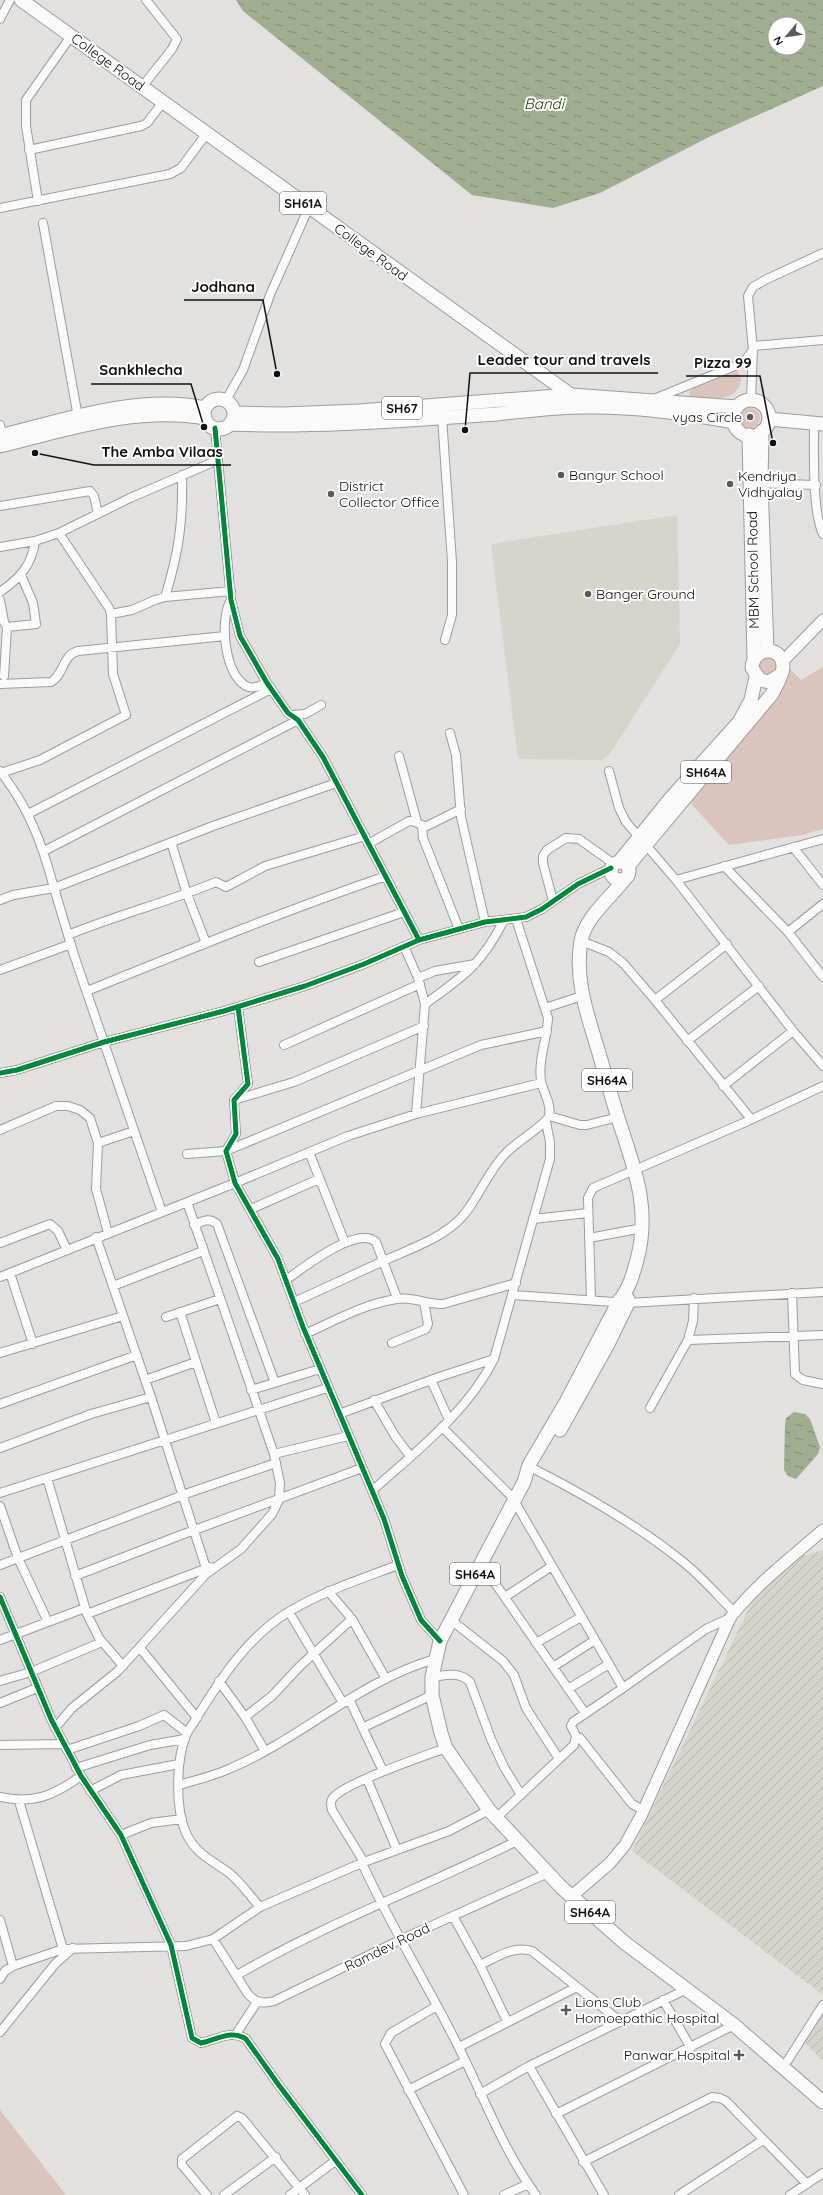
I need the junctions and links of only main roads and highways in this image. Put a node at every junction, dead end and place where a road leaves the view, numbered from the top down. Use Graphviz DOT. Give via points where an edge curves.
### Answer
graph roads {
  1 [pos="21,0"];
  2 [pos="571,395"];
  3 [pos="584,407"];
  4 [pos="737,407"];
  5 [pos="205,413"];
  6 [pos="232,418"];
  7 [pos="769,419"];
  8 [pos="734,422"];
  9 [pos="819,424"];
  10 [pos="762,431"];
  11 [pos="1,435"];
  12 [pos="749,435"];
  13 [pos="756,483"];
  14 [pos="767,650"];
  15 [pos="754,658"];
  16 [pos="780,675"];
  17 [pos="756,677"];
  18 [pos="644,840"];
  19 [pos="625,1298"];
  20 [pos="524,1482"];
  21 [pos="435,1670"];
  22 [pos="495,1814"];
  23 [pos="575,1894"];
  24 [pos="823,2092"];
  25 [pos="823,2102"];
  1 -- 2 [label="main road, College Road / SH61A"];
  2 -- 3 [label="main road, College Road / SH61A"];
  2 -- 4 [label="main road, SH67"];
  2 -- 6 [label="main road, SH67" via="359,412"];
  3 -- 6 [label="main road, SH67" via="320,424"];
  3 -- 8 [label="main road, SH67" via="647,410"];
  4 -- 7 [label="main road" via="751,400 764,405"];
  4 -- 8 [label="main road"];
  5 -- 6 [label="main road, SH67" via="207,423 215,428 225,427"];
  5 -- 6 [label="main road" via="211,400 226,400 233,408"];
  5 -- 11 [label="main road" via="126,417"];
  5 -- 11 [label="main road" via="176,404 136,405"];
  7 -- 9 [label="main road"];
  7 -- 10 [label="main road"];
  8 -- 12 [label="main road" via="740,431"];
  10 -- 12 [label="main road"];
  10 -- 13 [label="main road, MBM School Road / SH64A"];
  12 -- 13 [label="main road, MBM School Road / SH64A"];
  13 -- 14 [label="main road, MBM School Road / SH64A"];
  13 -- 15 [label="main road, MBM School Road / SH64A"];
  14 -- 15 [label="main road"];
  14 -- 16 [label="main road, SH64A" via="776,653 782,662"];
  15 -- 17 [label="main road, SH64A" via="752,668"];
  16 -- 17 [label="main road" via="768,682"];
  16 -- 18 [label="main road, SH64A" via="769,698 683,799"];
  17 -- 18 [label="main road, SH64A" via="751,700 739,722 689,777"];
  18 -- 19 [label="main road, SH64A" via="618,865 628,877 588,923 581,941 582,996 636,1170 642,1199 643,1228"];
  19 -- 20 [label="main road, SH64A" via="529,1465"];
  19 -- 20 [label="main road, SH64A" via="591,1375 536,1470"];
  20 -- 21 [label="main road, SH64A" via="440,1641"];
  21 -- 22 [label="main road, SH64A" via="450,1738"];
  21 -- 22 [label="main road, SH64A" via="432,1695 446,1748"];
  22 -- 23 [label="main road, SH64A" via="531,1846"];
  22 -- 23 [label="main road, SH64A" via="548,1874"];
  23 -- 24 [label="main road, SH64A" via="701,1989"];
  23 -- 25 [label="main road, SH64A" via="625,1943 734,2025"];
}
